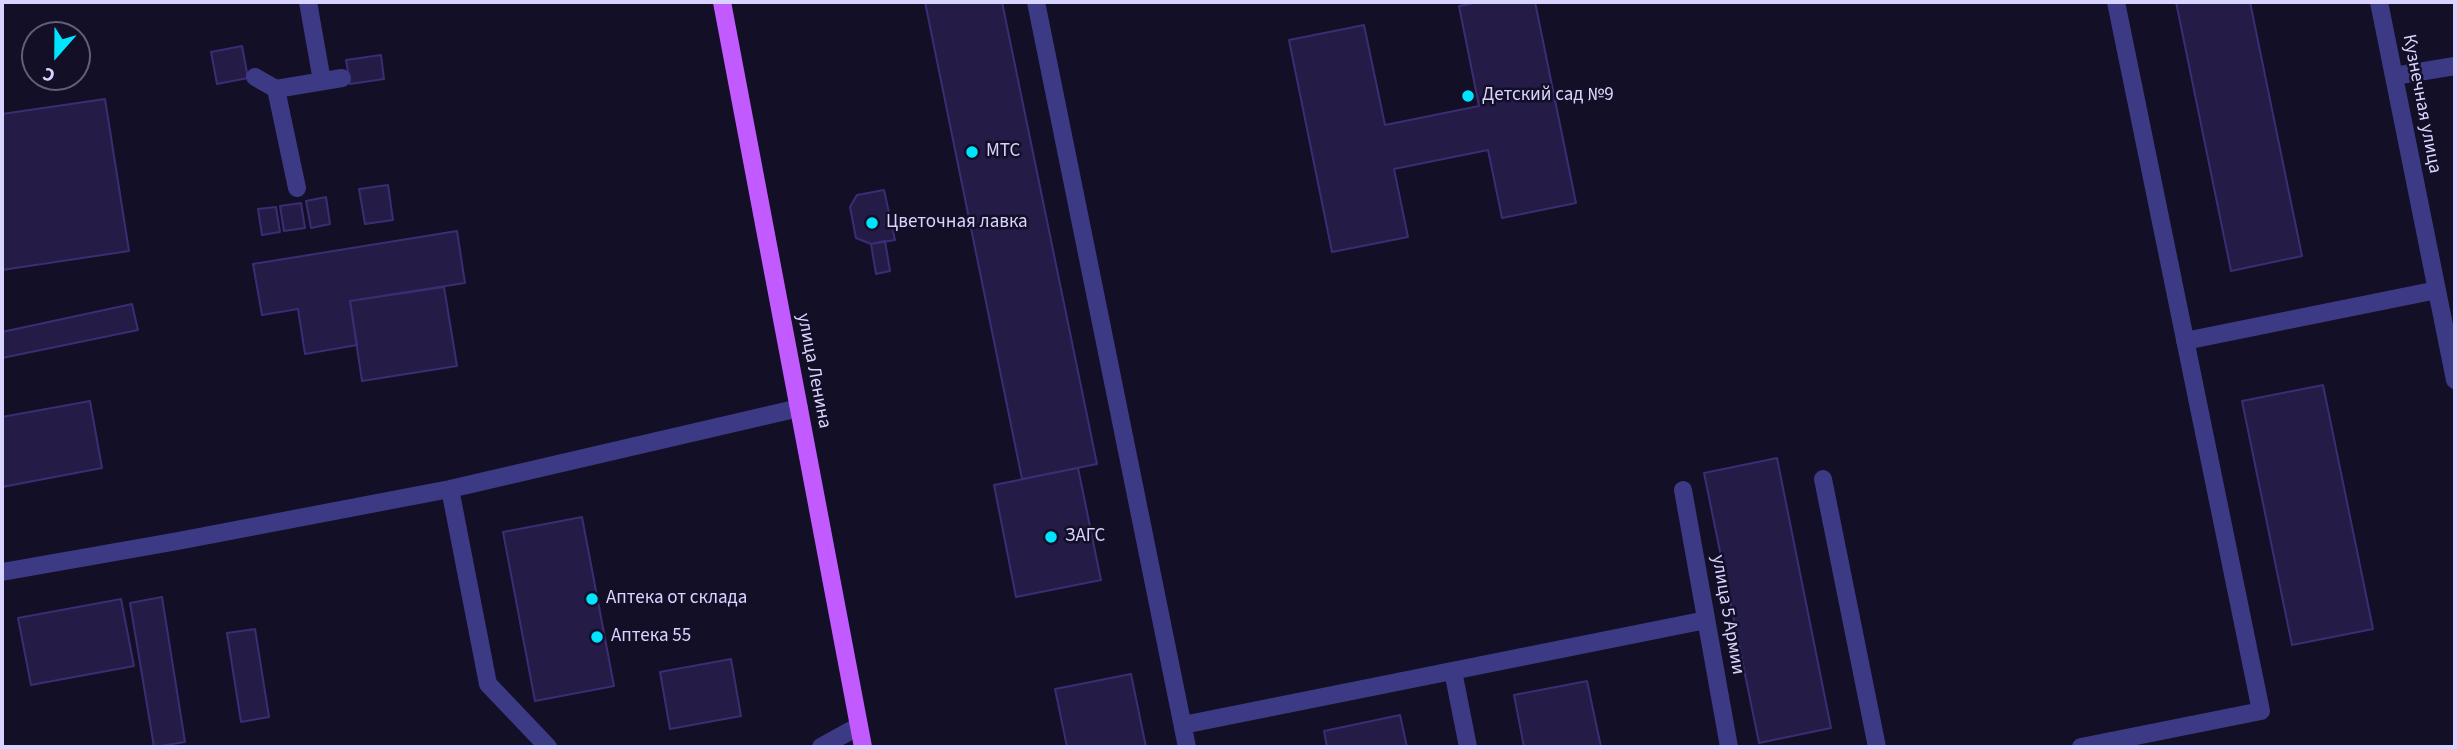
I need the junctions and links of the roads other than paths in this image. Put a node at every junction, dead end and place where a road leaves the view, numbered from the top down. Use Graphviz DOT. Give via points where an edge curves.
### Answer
graph roads {
  1 [pos="308,2"];
  2 [pos="722,2"];
  3 [pos="1036,2"];
  4 [pos="2116,2"];
  5 [pos="2379,2"];
  6 [pos="2455,66"];
  7 [pos="2394,76"];
  8 [pos="255,77"];
  9 [pos="342,78"];
  10 [pos="322,82"];
  11 [pos="276,89"];
  12 [pos="297,188"];
  13 [pos="2437,290"];
  14 [pos="2185,341"];
  15 [pos="2455,380"];
  16 [pos="799,408"];
  17 [pos="1823,479"];
  18 [pos="450,489"];
  19 [pos="1683,490"];
  20 [pos="2,572"];
  21 [pos="1706,620"];
  22 [pos="1453,671"];
  23 [pos="1183,725"];
  24 [pos="859,726"];
  25 [pos="548,747"];
  26 [pos="821,747"];
  27 [pos="863,747"];
  28 [pos="1187,747"];
  29 [pos="1468,747"];
  30 [pos="1729,747"];
  31 [pos="1877,747"];
  32 [pos="2081,747"];
  1 -- 10 [label="street"];
  2 -- 16 [label="main road, улица Ленина"];
  3 -- 23 [label="street"];
  4 -- 14 [label="street"];
  5 -- 7 [label="street, Кузнечная улица"];
  6 -- 7 [label="street"];
  7 -- 13 [label="street, Кузнечная улица"];
  8 -- 11 [label="street"];
  9 -- 10 [label="street"];
  10 -- 11 [label="street"];
  11 -- 12 [label="street"];
  13 -- 14 [label="street"];
  13 -- 15 [label="street, Кузнечная улица"];
  14 -- 32 [label="street" via="2260,711"];
  16 -- 18 [label="street"];
  16 -- 24 [label="main road, улица Ленина"];
  17 -- 31 [label="street"];
  18 -- 20 [label="street"];
  18 -- 25 [label="street" via="488,684"];
  19 -- 21 [label="street, улица 5 Армии"];
  21 -- 22 [label="street"];
  21 -- 30 [label="street, улица 5 Армии"];
  22 -- 23 [label="street"];
  22 -- 29 [label="street"];
  23 -- 28 [label="street"];
  24 -- 26 [label="street"];
  24 -- 27 [label="main road, улица Ленина"];
}
